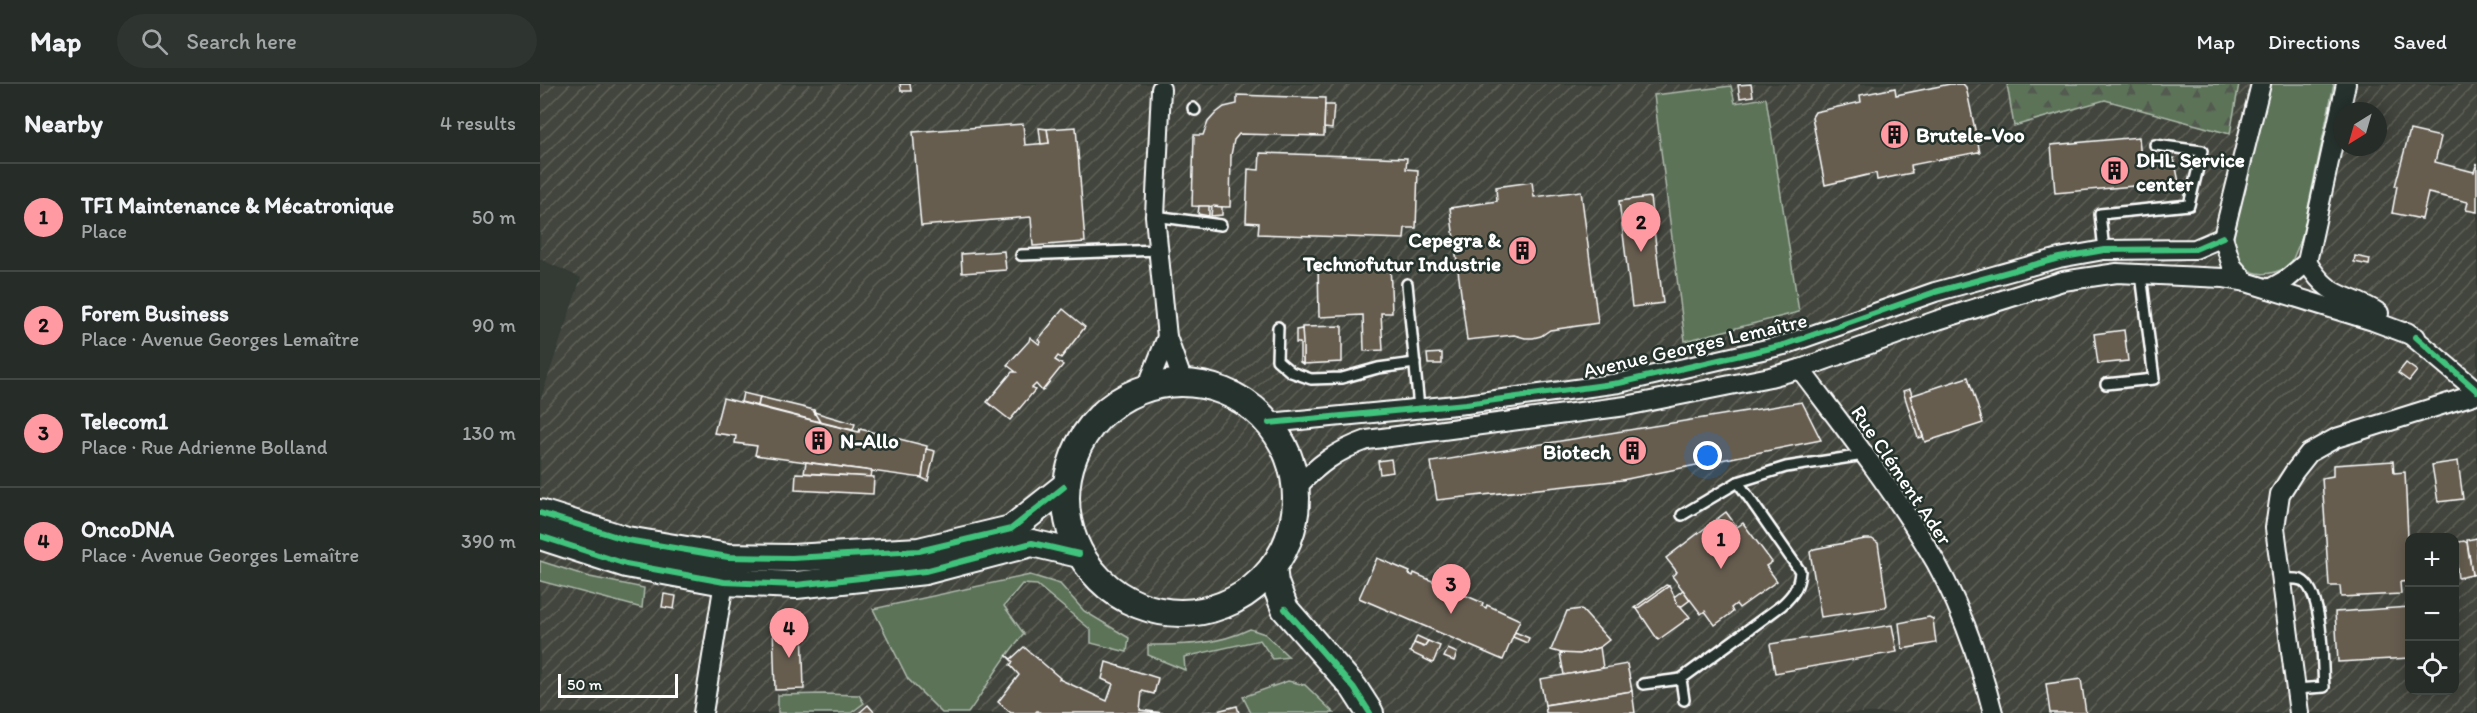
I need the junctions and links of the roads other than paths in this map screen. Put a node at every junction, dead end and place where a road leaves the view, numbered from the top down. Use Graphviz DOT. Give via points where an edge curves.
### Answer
graph roads {
  1 [pos="2260,84"];
  2 [pos="2346,84"];
  3 [pos="1160,86"];
  4 [pos="2155,145"];
  5 [pos="1155,216"];
  6 [pos="1221,225"];
  7 [pos="2223,237"];
  8 [pos="1159,250"];
  9 [pos="2104,250"];
  10 [pos="1021,255"];
  11 [pos="2307,262"];
  12 [pos="2141,272"];
  13 [pos="2246,282"];
  14 [pos="1407,284"];
  15 [pos="2269,289"];
  16 [pos="1278,327"];
  17 [pos="1167,337"];
  18 [pos="2416,338"];
  19 [pos="1415,363"];
  20 [pos="1800,369"];
  21 [pos="1183,382"];
  22 [pos="2106,384"];
  23 [pos="1147,387"];
  24 [pos="2477,392"];
  25 [pos="1419,408"];
  26 [pos="1269,423"];
  27 [pos="1864,455"];
  28 [pos="1738,482"];
  29 [pos="1064,487"];
  30 [pos="1296,488"];
  31 [pos="540,513"];
  32 [pos="1682,515"];
  33 [pos="540,536"];
  34 [pos="1079,554"];
  35 [pos="1273,567"];
  36 [pos="2282,579"];
  37 [pos="724,582"];
  38 [pos="1244,594"];
  39 [pos="1285,609"];
  40 [pos="1681,679"];
  41 [pos="1643,684"];
  42 [pos="2296,690"];
  43 [pos="1684,700"];
  44 [pos="703,713"];
  45 [pos="1370,713"];
  46 [pos="1993,713"];
  47 [pos="2299,713"];
  1 -- 7 [label="street"];
  2 -- 11 [label="street"];
  3 -- 5 [label="street"];
  4 -- 9 [label="lane" via="2202,151 2189,205 2100,214"];
  5 -- 6 [label="lane"];
  5 -- 8 [label="street"];
  7 -- 9 [label="street, Avenue Georges Lemaître" via="2195,249"];
  7 -- 13 [label="street" via="2232,266"];
  8 -- 10 [label="lane"];
  8 -- 17 [label="street"];
  9 -- 25 [label="street, Avenue Georges Lemaître" via="2059,258 1935,292 1784,345 1655,375 1500,400"];
  11 -- 15 [label="street"];
  11 -- 18 [label="street" via="2334,293 2375,310"];
  12 -- 13 [label="street, Avenue Georges Lemaître"];
  12 -- 20 [label="street, Avenue Georges Lemaître" via="2063,281"];
  12 -- 22 [label="lane" via="2154,379"];
  13 -- 15 [label="street, Avenue Georges Lemaître"];
  14 -- 19 [label="lane"];
  15 -- 18 [label="street, Avenue Georges Lemaître"];
  16 -- 19 [label="lane" via="1277,360 1291,372 1311,379 1342,378"];
  17 -- 21 [label="street"];
  17 -- 23 [label="street"];
  18 -- 24 [label="street"];
  19 -- 25 [label="lane"];
  20 -- 27 [label="street, Rue Clément Ader"];
  20 -- 30 [label="street, Avenue Georges Lemaître" via="1626,406 1367,440 1318,465"];
  21 -- 23 [label="street"];
  21 -- 26 [label="street" via="1225,391"];
  23 -- 29 [label="street" via="1108,407 1088,428"];
  24 -- 36 [label="street" via="2336,438 2309,453 2280,494 2275,528"];
  25 -- 26 [label="street, Avenue Georges Lemaître"];
  26 -- 30 [label="street" via="1288,454"];
  27 -- 28 [label="lane" via="1786,467"];
  27 -- 46 [label="street, Rue Clément Ader" via="1926,545 1966,626"];
  28 -- 32 [label="lane"];
  28 -- 40 [label="lane" via="1800,571 1799,582 1782,605"];
  29 -- 31 [label="street" via="1011,529 919,551 792,558 728,557 627,540"];
  29 -- 34 [label="street"];
  30 -- 35 [label="street" via="1291,533"];
  33 -- 37 [label="street" via="626,564"];
  34 -- 37 [label="street" via="1032,543 925,571 796,585"];
  34 -- 38 [label="street" via="1110,590 1150,609 1187,613 1221,606"];
  35 -- 38 [label="street"];
  35 -- 39 [label="street"];
  36 -- 42 [label="street"];
  36 -- 42 [label="lane" via="2305,583 2319,615 2324,687"];
  37 -- 44 [label="street"];
  38 -- 39 [label="street"];
  39 -- 45 [label="street" via="1354,688"];
  40 -- 41 [label="lane"];
  40 -- 43 [label="lane"];
  42 -- 47 [label="street"];
}
